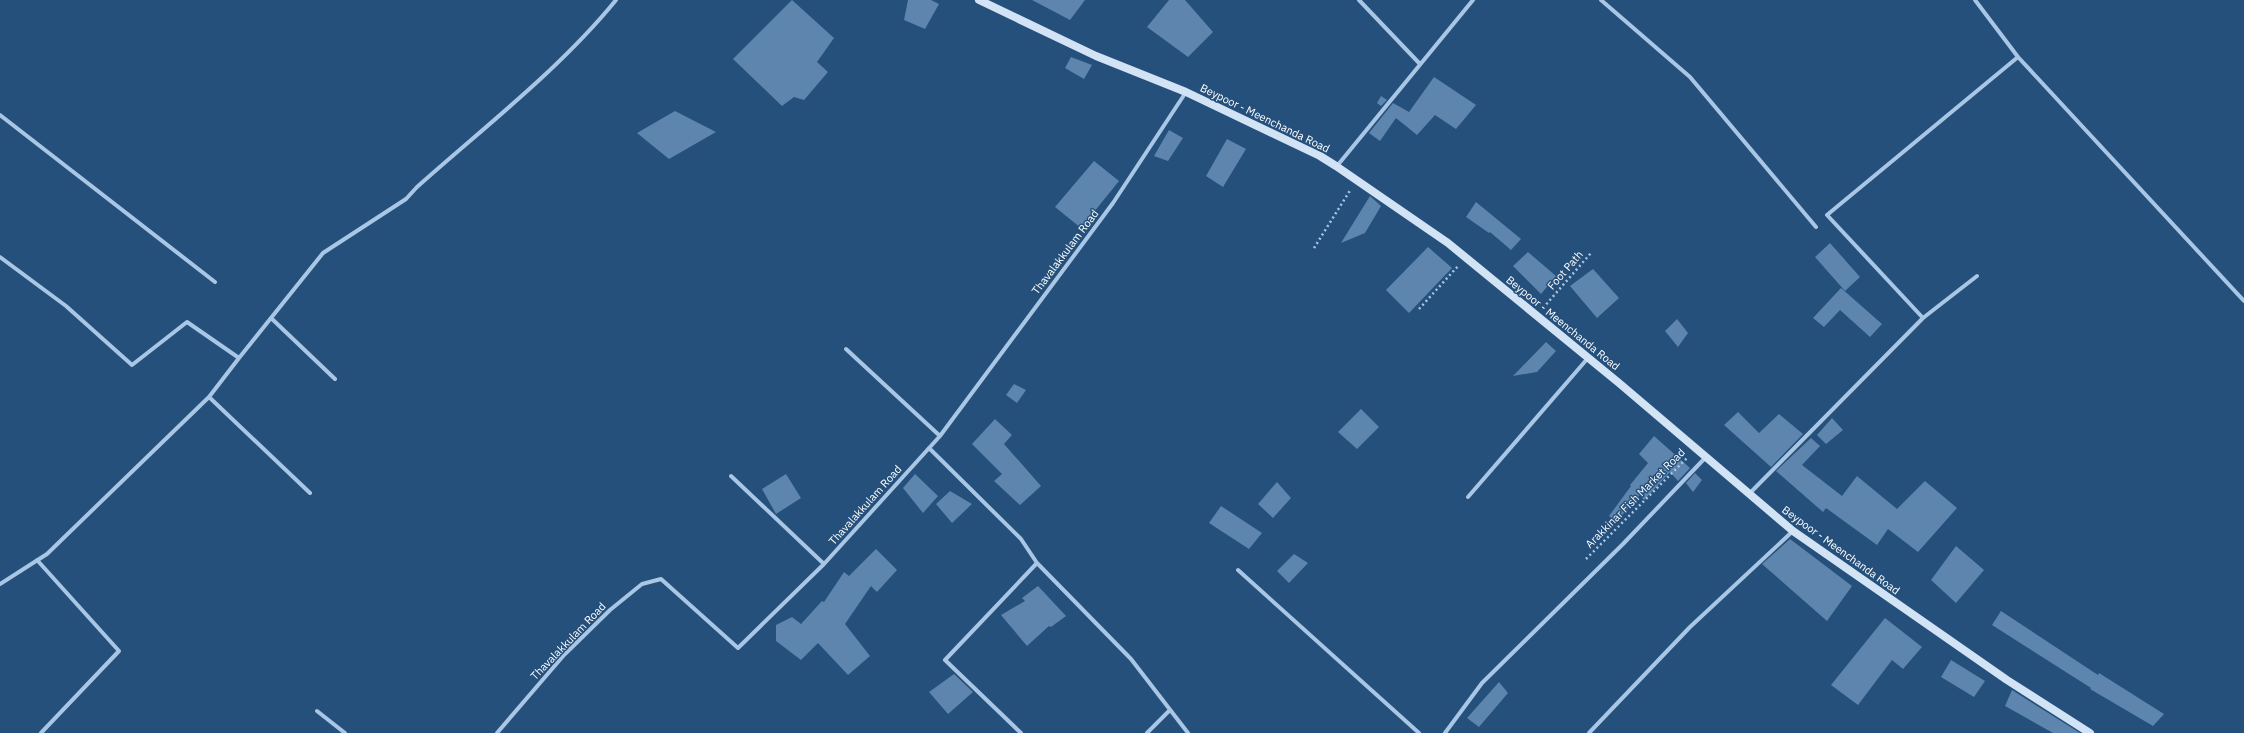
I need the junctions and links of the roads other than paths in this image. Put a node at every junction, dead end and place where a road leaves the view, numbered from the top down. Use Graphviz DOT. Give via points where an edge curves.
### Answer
graph roads {
  1 [pos="616,0"];
  2 [pos="979,0"];
  3 [pos="1359,0"];
  4 [pos="1473,0"];
  5 [pos="1601,0"];
  6 [pos="1975,0"];
  7 [pos="2018,57"];
  8 [pos="1420,64"];
  9 [pos="1186,92"];
  10 [pos="0,115"];
  11 [pos="1336,166"];
  12 [pos="1816,227"];
  13 [pos="0,257"];
  14 [pos="1977,276"];
  15 [pos="215,282"];
  16 [pos="2244,301"];
  17 [pos="271,318"];
  18 [pos="1924,318"];
  19 [pos="846,349"];
  20 [pos="239,358"];
  21 [pos="1588,358"];
  22 [pos="335,379"];
  23 [pos="209,397"];
  24 [pos="940,436"];
  25 [pos="928,448"];
  26 [pos="1705,458"];
  27 [pos="731,476"];
  28 [pos="310,493"];
  29 [pos="1749,495"];
  30 [pos="1468,497"];
  31 [pos="1793,532"];
  32 [pos="37,560"];
  33 [pos="1037,563"];
  34 [pos="824,564"];
  35 [pos="1238,570"];
  36 [pos="0,584"];
  37 [pos="1170,710"];
  38 [pos="317,711"];
  39 [pos="40,733"];
  40 [pos="345,733"];
  41 [pos="497,733"];
  42 [pos="1021,733"];
  43 [pos="1147,733"];
  44 [pos="1188,733"];
  45 [pos="1419,733"];
  46 [pos="1445,733"];
  47 [pos="1589,733"];
  48 [pos="2090,733"];
  1 -- 17 [label="street" via="602,18 558,62 406,199 323,254"];
  2 -- 9 [label="main road, Beypoor - Meenchanda Road" via="1096,56"];
  3 -- 8 [label="street"];
  4 -- 8 [label="street"];
  5 -- 12 [label="street" via="1690,77"];
  6 -- 7 [label="street"];
  7 -- 16 [label="street"];
  7 -- 18 [label="street" via="1827,215"];
  8 -- 11 [label="street"];
  9 -- 11 [label="main road, Beypoor - Meenchanda Road"];
  9 -- 24 [label="street, Thavalakkulam Road" via="1113,203"];
  10 -- 15 [label="street"];
  11 -- 21 [label="main road, Beypoor - Meenchanda Road" via="1448,243"];
  13 -- 20 [label="street" via="66,306 132,365 187,322"];
  14 -- 18 [label="street"];
  17 -- 20 [label="street"];
  17 -- 22 [label="street"];
  18 -- 29 [label="street"];
  19 -- 24 [label="street"];
  20 -- 23 [label="street"];
  21 -- 26 [label="main road, Beypoor - Meenchanda Road"];
  21 -- 30 [label="street"];
  23 -- 28 [label="street"];
  23 -- 32 [label="street" via="47,554"];
  24 -- 25 [label="street, Thavalakkulam Road"];
  25 -- 33 [label="street" via="1021,539"];
  25 -- 34 [label="street, Thavalakkulam Road"];
  26 -- 29 [label="main road, Beypoor - Meenchanda Road"];
  26 -- 46 [label="street" via="1623,544 1482,683"];
  27 -- 34 [label="street"];
  29 -- 31 [label="main road, Beypoor - Meenchanda Road"];
  31 -- 47 [label="street" via="1690,627"];
  31 -- 48 [label="main road, Beypoor - Meenchanda Road" via="2007,680"];
  32 -- 36 [label="street"];
  32 -- 39 [label="street" via="119,651"];
  33 -- 37 [label="street" via="1130,659"];
  33 -- 42 [label="street" via="945,660"];
  34 -- 41 [label="street, Thavalakkulam Road" via="738,648 661,578 642,584 610,610 564,655"];
  35 -- 45 [label="street"];
  37 -- 43 [label="street"];
  37 -- 44 [label="street"];
  38 -- 40 [label="street"];
}
